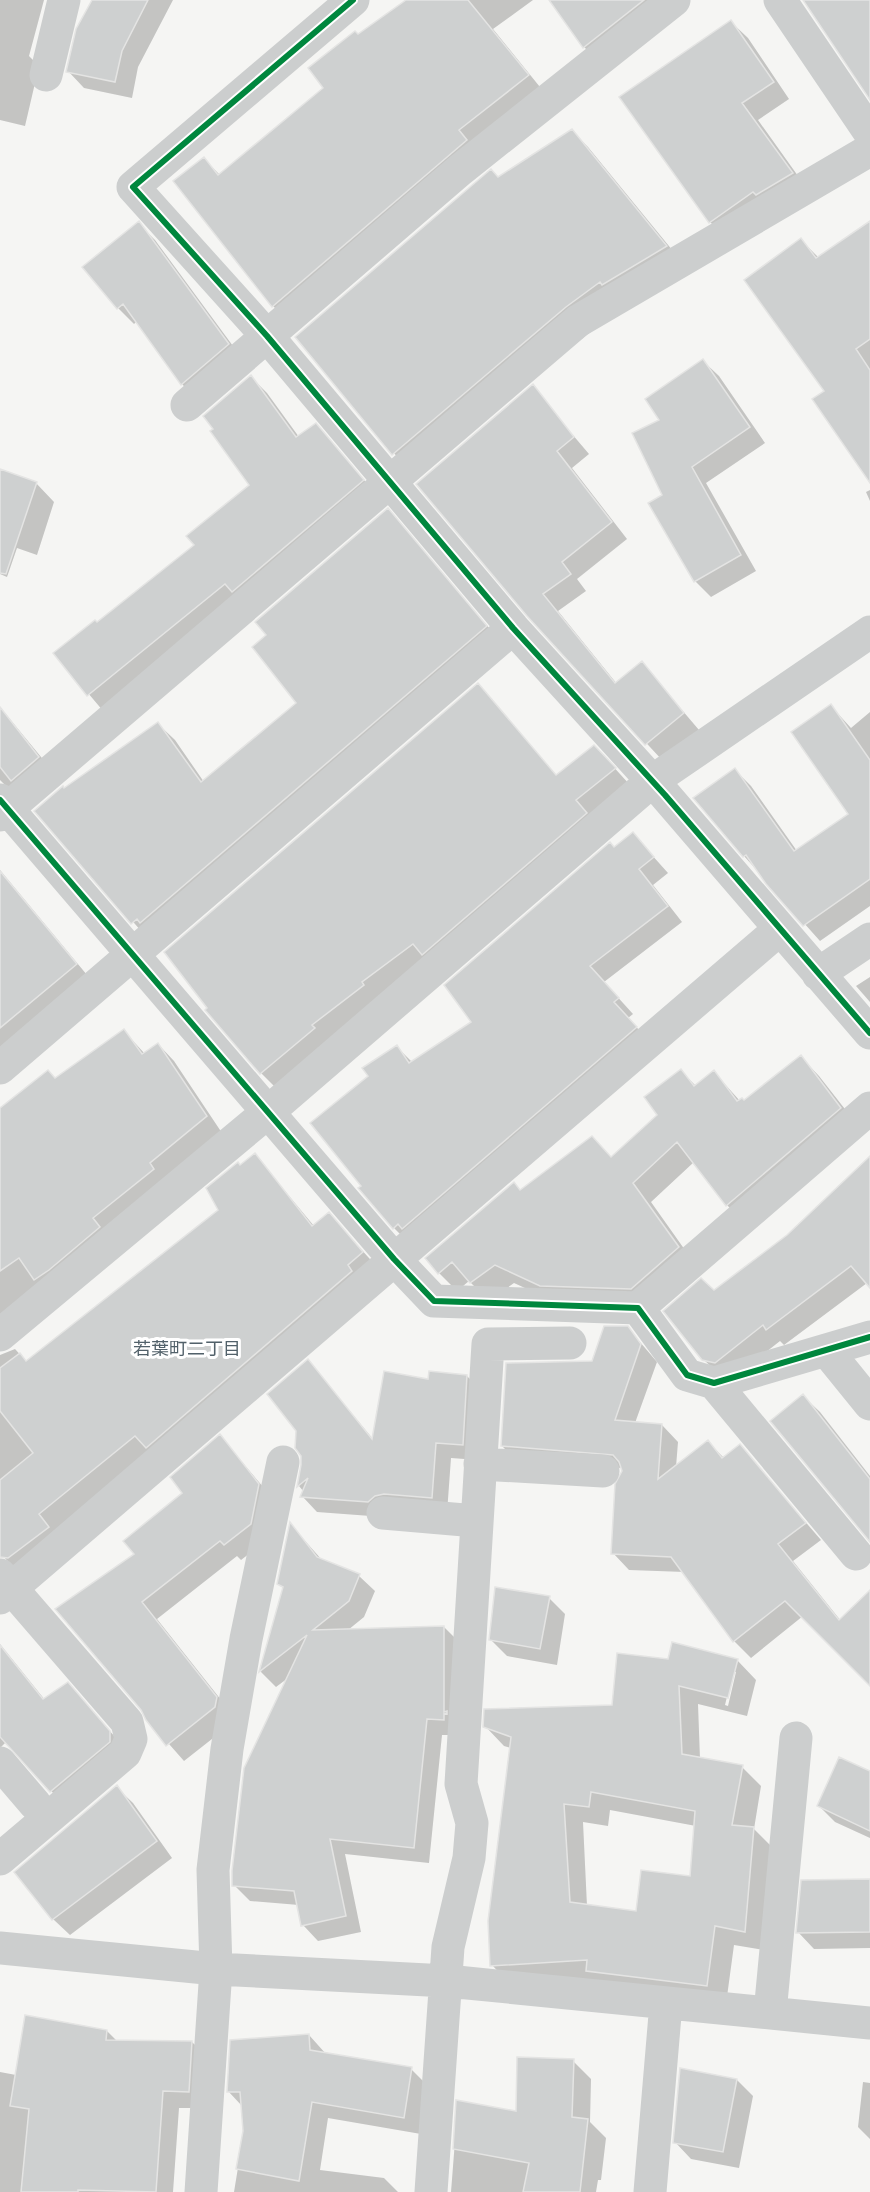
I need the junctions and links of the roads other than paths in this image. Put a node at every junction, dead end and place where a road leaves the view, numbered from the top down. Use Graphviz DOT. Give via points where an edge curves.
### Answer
graph roads {
  1 [pos="64,0"];
  2 [pos="353,0"];
  3 [pos="674,0"];
  4 [pos="780,0"];
  5 [pos="46,75"];
  6 [pos="870,133"];
  7 [pos="870,150"];
  8 [pos="267,336"];
  9 [pos="187,405"];
  10 [pos="390,481"];
  11 [pos="513,628"];
  12 [pos="870,632"];
  13 [pos="651,782"];
  14 [pos="2,808"];
  15 [pos="780,929"];
  16 [pos="870,939"];
  17 [pos="131,956"];
  18 [pos="818,974"];
  19 [pos="870,1033"];
  20 [pos="0,1068"];
  21 [pos="870,1108"];
  22 [pos="268,1112"];
  23 [pos="394,1259"];
  24 [pos="638,1308"];
  25 [pos="0,1335"];
  26 [pos="870,1337"];
  27 [pos="570,1343"];
  28 [pos="827,1351"];
  29 [pos="714,1383"];
  30 [pos="870,1404"];
  31 [pos="283,1462"];
  32 [pos="480,1464"];
  33 [pos="603,1471"];
  34 [pos="383,1513"];
  35 [pos="476,1521"];
  36 [pos="856,1554"];
  37 [pos="4,1587"];
  38 [pos="796,1738"];
  39 [pos="0,1763"];
  40 [pos="34,1804"];
  41 [pos="0,1859"];
  42 [pos="0,1948"];
  43 [pos="216,1968"];
  44 [pos="447,1981"];
  45 [pos="666,2003"];
  46 [pos="770,2013"];
  47 [pos="870,2023"];
  48 [pos="201,2192"];
  49 [pos="431,2192"];
  50 [pos="650,2192"];
  1 -- 5 [label="street"];
  2 -- 8 [label="street" via="132,187"];
  3 -- 8 [label="street" via="460,170"];
  4 -- 6 [label="street"];
  7 -- 10 [label="street" via="578,321"];
  8 -- 9 [label="street"];
  8 -- 10 [label="street"];
  10 -- 11 [label="street"];
  10 -- 14 [label="street"];
  11 -- 13 [label="street"];
  11 -- 17 [label="street"];
  12 -- 13 [label="street"];
  13 -- 15 [label="street"];
  13 -- 22 [label="street"];
  14 -- 17 [label="street"];
  15 -- 18 [label="street"];
  15 -- 23 [label="street"];
  16 -- 18 [label="street"];
  17 -- 20 [label="street"];
  17 -- 22 [label="street"];
  18 -- 19 [label="street"];
  21 -- 24 [label="street"];
  22 -- 23 [label="street"];
  22 -- 25 [label="street"];
  23 -- 24 [label="street" via="434,1301"];
  23 -- 37 [label="street"];
  24 -- 29 [label="street" via="687,1375"];
  26 -- 28 [label="street"];
  27 -- 32 [label="street" via="488,1344"];
  28 -- 29 [label="street"];
  28 -- 30 [label="street"];
  29 -- 36 [label="street"];
  31 -- 43 [label="street" via="227,1749 213,1870"];
  32 -- 33 [label="street"];
  32 -- 35 [label="street"];
  34 -- 35 [label="street"];
  35 -- 44 [label="street" via="460,1784 472,1823 469,1858 448,1947"];
  37 -- 41 [label="street" via="127,1722 131,1739 124,1753"];
  38 -- 46 [label="street"];
  39 -- 40 [label="street"];
  42 -- 43 [label="street"];
  43 -- 44 [label="street"];
  43 -- 48 [label="street"];
  44 -- 45 [label="street"];
  44 -- 49 [label="street"];
  45 -- 46 [label="street"];
  45 -- 50 [label="street"];
  46 -- 47 [label="street"];
}
